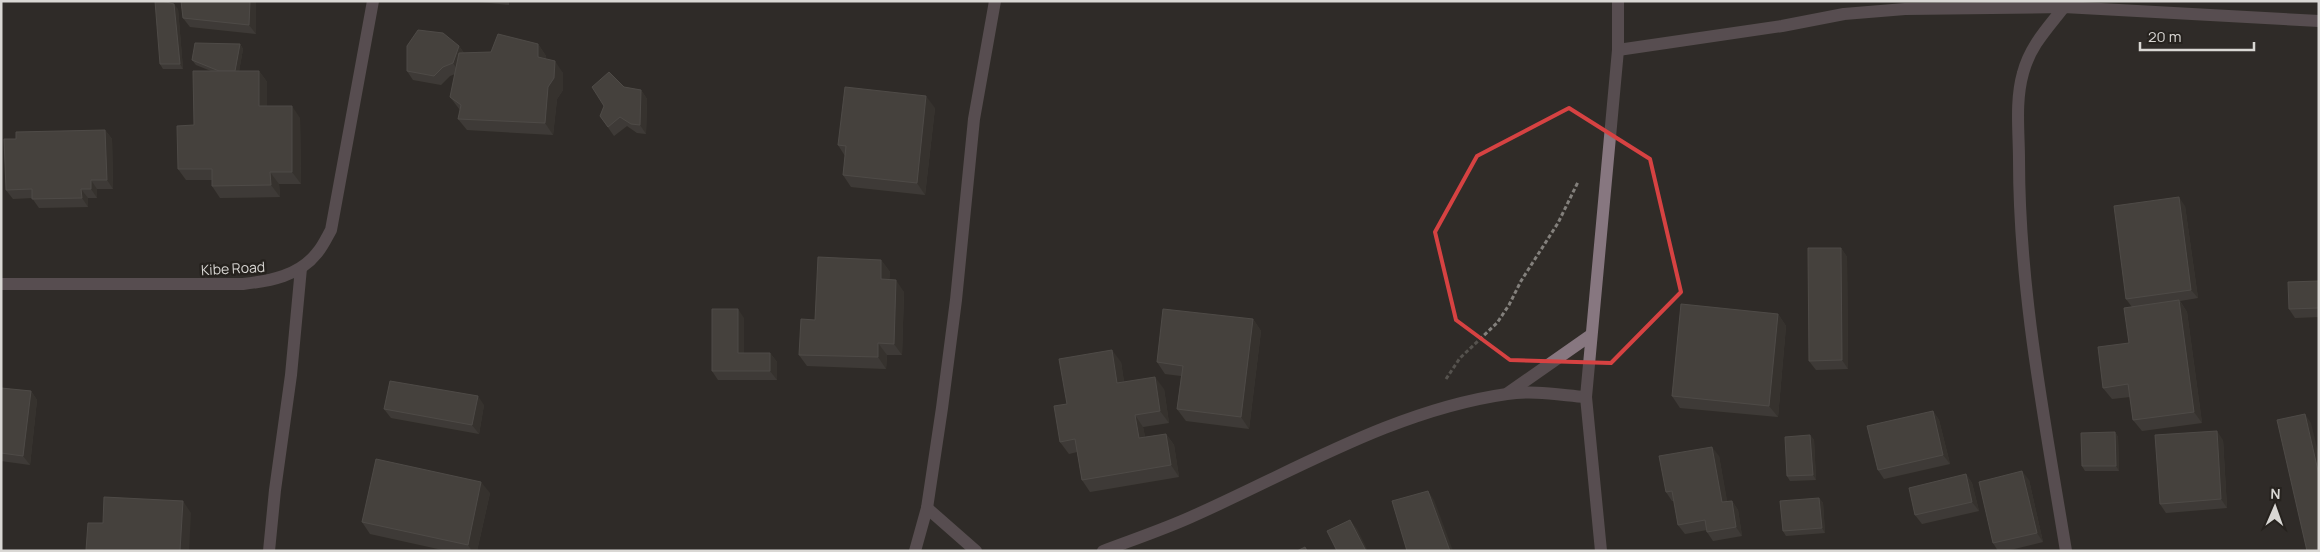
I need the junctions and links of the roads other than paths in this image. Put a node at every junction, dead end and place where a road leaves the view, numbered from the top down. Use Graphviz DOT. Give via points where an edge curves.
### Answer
graph roads {
  1 [pos="373,1"];
  2 [pos="995,1"];
  3 [pos="1618,1"];
  4 [pos="2064,7"];
  5 [pos="2319,21"];
  6 [pos="1618,50"];
  7 [pos="302,268"];
  8 [pos="1,284"];
  9 [pos="1591,335"];
  10 [pos="1508,394"];
  11 [pos="1586,398"];
  12 [pos="927,508"];
  13 [pos="269,551"];
  14 [pos="915,551"];
  15 [pos="976,551"];
  16 [pos="1103,551"];
  17 [pos="1601,551"];
  18 [pos="2066,551"];
  1 -- 7 [label="street, Kibe Road" via="331,230 317,254"];
  2 -- 12 [label="street" via="974,119 956,300"];
  3 -- 6 [label="street"];
  4 -- 5 [label="street"];
  4 -- 6 [label="street" via="1905,9 1844,14"];
  4 -- 18 [label="street" via="2030,50 2022,75 2019,207 2039,388"];
  6 -- 9 [label="street"];
  7 -- 8 [label="street, Kibe Road" via="274,280 243,284"];
  7 -- 13 [label="street"];
  9 -- 10 [label="street"];
  9 -- 11 [label="street"];
  10 -- 11 [label="street" via="1540,393"];
  10 -- 16 [label="street" via="1430,413 1386,428 1190,518"];
  11 -- 17 [label="street"];
  12 -- 14 [label="street"];
  12 -- 15 [label="street"];
}
